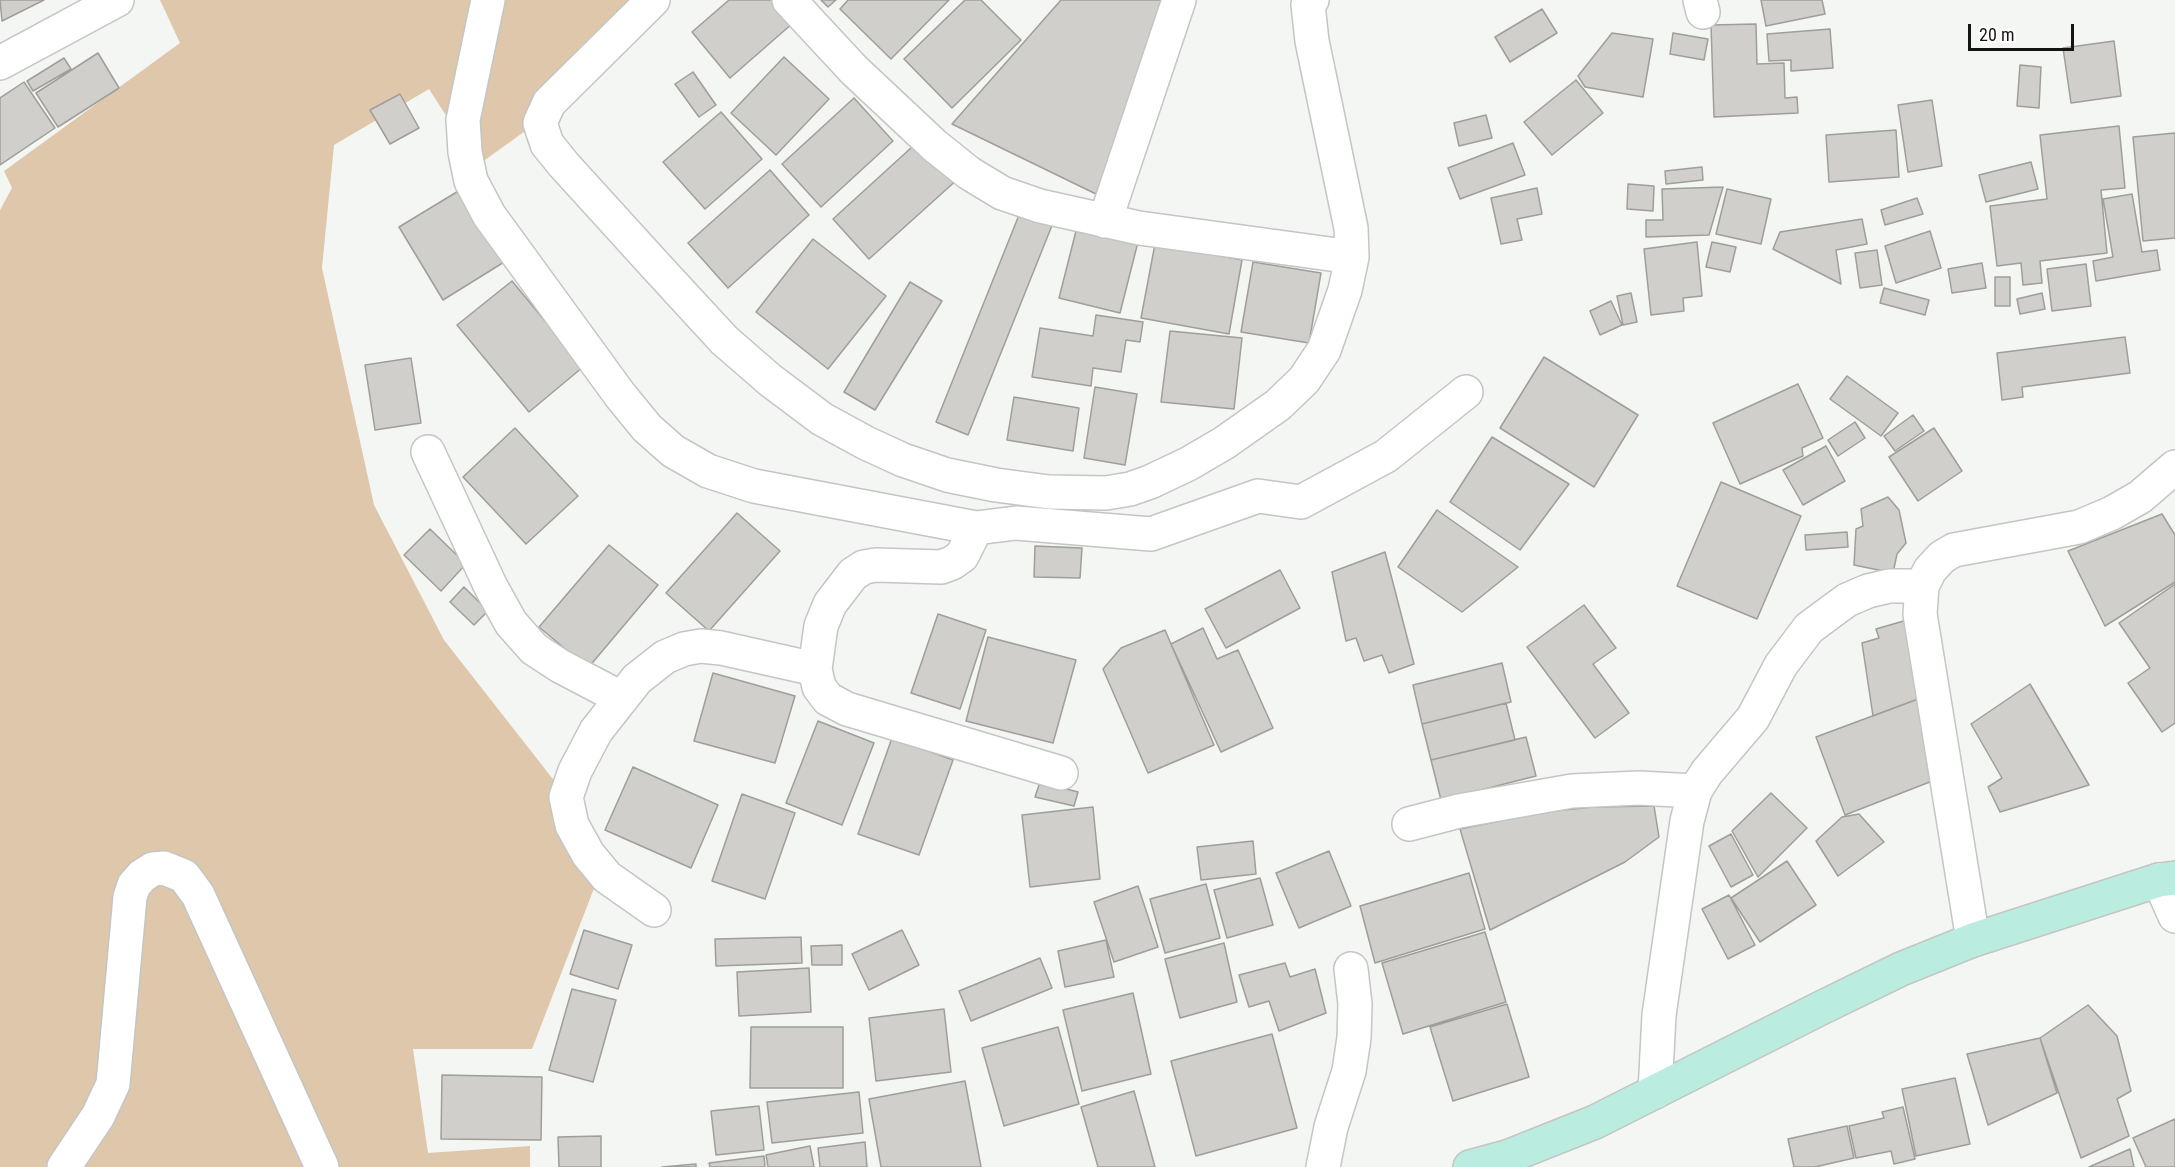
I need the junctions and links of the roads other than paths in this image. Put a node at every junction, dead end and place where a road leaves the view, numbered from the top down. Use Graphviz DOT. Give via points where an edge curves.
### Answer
graph roads {
  1 [pos="117,0"];
  2 [pos="488,0"];
  3 [pos="653,0"];
  4 [pos="789,0"];
  5 [pos="1179,0"];
  6 [pos="1306,2"];
  7 [pos="0,63"];
  8 [pos="1105,221"];
  9 [pos="1352,257"];
  10 [pos="1466,392"];
  11 [pos="428,452"];
  12 [pos="2175,467"];
  13 [pos="976,528"];
  14 [pos="1922,586"];
  15 [pos="815,669"];
  16 [pos="621,698"];
  17 [pos="1061,773"];
  18 [pos="1695,791"];
  19 [pos="1409,824"];
  20 [pos="2167,879"];
  21 [pos="654,910"];
  22 [pos="2175,916"];
  23 [pos="1973,940"];
  24 [pos="1352,969"];
  25 [pos="1655,1092"];
  26 [pos="1507,1162"];
  27 [pos="64,1167"];
  28 [pos="322,1167"];
  29 [pos="1323,1167"];
  30 [pos="1470,1167"];
  1 -- 7 [label="street"];
  2 -- 13 [label="street" via="463,120 471,181 502,232 647,428 673,451 708,471 754,486"];
  3 -- 9 [label="street" via="549,103 540,123 547,144 717,331 762,374 822,419 903,460 947,475 1049,492 1117,492 1150,482 1224,443 1278,405 1304,380 1324,350"];
  4 -- 8 [label="street" via="854,70 969,173 1002,193"];
  5 -- 8 [label="street"];
  6 -- 9 [label="street" via="1347,201"];
  8 -- 9 [label="street"];
  10 -- 13 [label="street" via="1386,456 1301,502 1258,496 1150,534 1016,524"];
  11 -- 16 [label="street" via="511,623 534,649"];
  12 -- 14 [label="street" via="2140,497 2079,527 1954,550 1930,570"];
  13 -- 15 [label="street" via="962,556 952,563 941,567 876,565 853,574 842,585 826,615 816,646"];
  14 -- 18 [label="street" via="1889,586 1868,591 1826,613 1793,646 1753,718"];
  14 -- 23 [label="street" via="1920,614"];
  15 -- 16 [label="street" via="701,646 665,657"];
  15 -- 17 [label="street" via="819,687 828,699 847,709"];
  16 -- 21 [label="street" via="574,771 567,796 572,825 588,854 607,877"];
  18 -- 19 [label="street" via="1572,791"];
  18 -- 25 [label="street" via="1687,821 1659,1015"];
  20 -- 22 [label="street"];
  20 -- 23 [label="street"];
  23 -- 25 [label="street" via="1891,974"];
  24 -- 29 [label="street" via="1354,1038"];
  25 -- 26 [label="street"];
  26 -- 30 [label="street"];
  27 -- 28 [label="street" via="98,1116 113,1084 134,885 153,869 164,868 184,876 198,895"];
}
